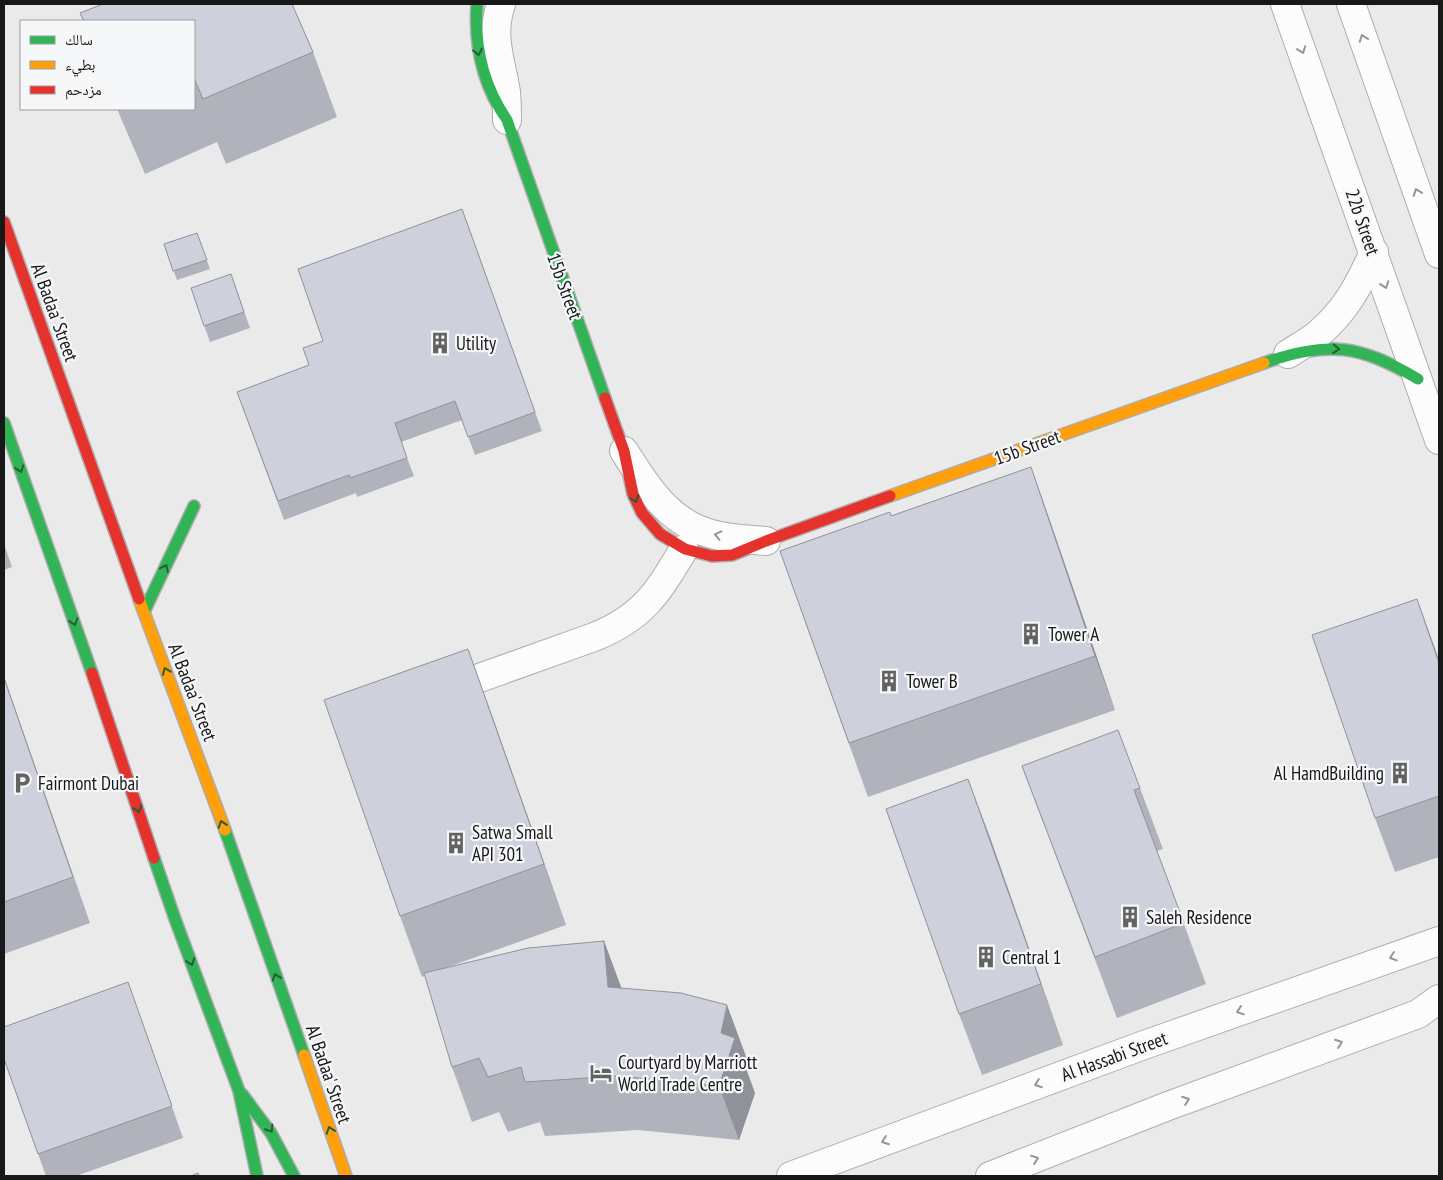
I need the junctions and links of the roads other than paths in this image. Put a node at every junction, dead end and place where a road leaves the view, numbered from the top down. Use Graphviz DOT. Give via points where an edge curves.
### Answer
graph roads {
  1 [pos="477,4"];
  2 [pos="501,4"];
  3 [pos="1286,4"];
  4 [pos="1351,4"];
  5 [pos="507,120"];
  6 [pos="4,222"];
  7 [pos="1433,222"];
  8 [pos="1374,252"];
  9 [pos="1439,254"];
  10 [pos="1288,354"];
  11 [pos="1418,379"];
  12 [pos="4,422"];
  13 [pos="1439,440"];
  14 [pos="624,451"];
  15 [pos="194,506"];
  16 [pos="766,541"];
  17 [pos="684,549"];
  18 [pos="144,612"];
  19 [pos="419,700"];
  20 [pos="1439,941"];
  21 [pos="1432,1008"];
  22 [pos="239,1091"];
  23 [pos="257,1176"];
  24 [pos="294,1176"];
  25 [pos="346,1176"];
  26 [pos="791,1176"];
  27 [pos="990,1176"];
  1 -- 5 [label="main road, 15b Street, one-way" via="476,38 480,62 493,98"];
  2 -- 5 [label="street, 15b Street" via="496,43 506,92"];
  3 -- 8 [label="street, 22b Street, one-way"];
  7 -- 4 [label="street, one-way"];
  5 -- 14 [label="main road, 15b Street"];
  6 -- 18 [label="main road, Al Badaa' Street"];
  7 -- 9 [label="street"];
  8 -- 10 [label="street, 15b Street" via="1360,283 1341,312"];
  8 -- 11 [label="street, 22b Street, one-way"];
  10 -- 11 [label="main road, 15b Street, one-way" via="1321,348 1356,351 1388,361"];
  10 -- 16 [label="main road, 15b Street"];
  11 -- 13 [label="street, 22b Street"];
  12 -- 22 [label="main road, one-way" via="175,919"];
  16 -- 14 [label="street, 15b Street, one-way" via="719,536 687,524 660,503"];
  14 -- 17 [label="main road, 15b Street, one-way" via="630,486 640,512 659,534"];
  18 -- 15 [label="main road, one-way"];
  16 -- 17 [label="main road, 15b Street" via="727,556 698,554"];
  17 -- 19 [label="street" via="654,596 642,610 619,626"];
  25 -- 18 [label="main road, Al Badaa' Street, one-way" via="202,766"];
  20 -- 26 [label="street, Al Hassabi Street, one-way" via="1144,1045"];
  27 -- 21 [label="street, one-way"];
  22 -- 23 [label="main road"];
  22 -- 24 [label="main road, one-way" via="263,1118"];
}
